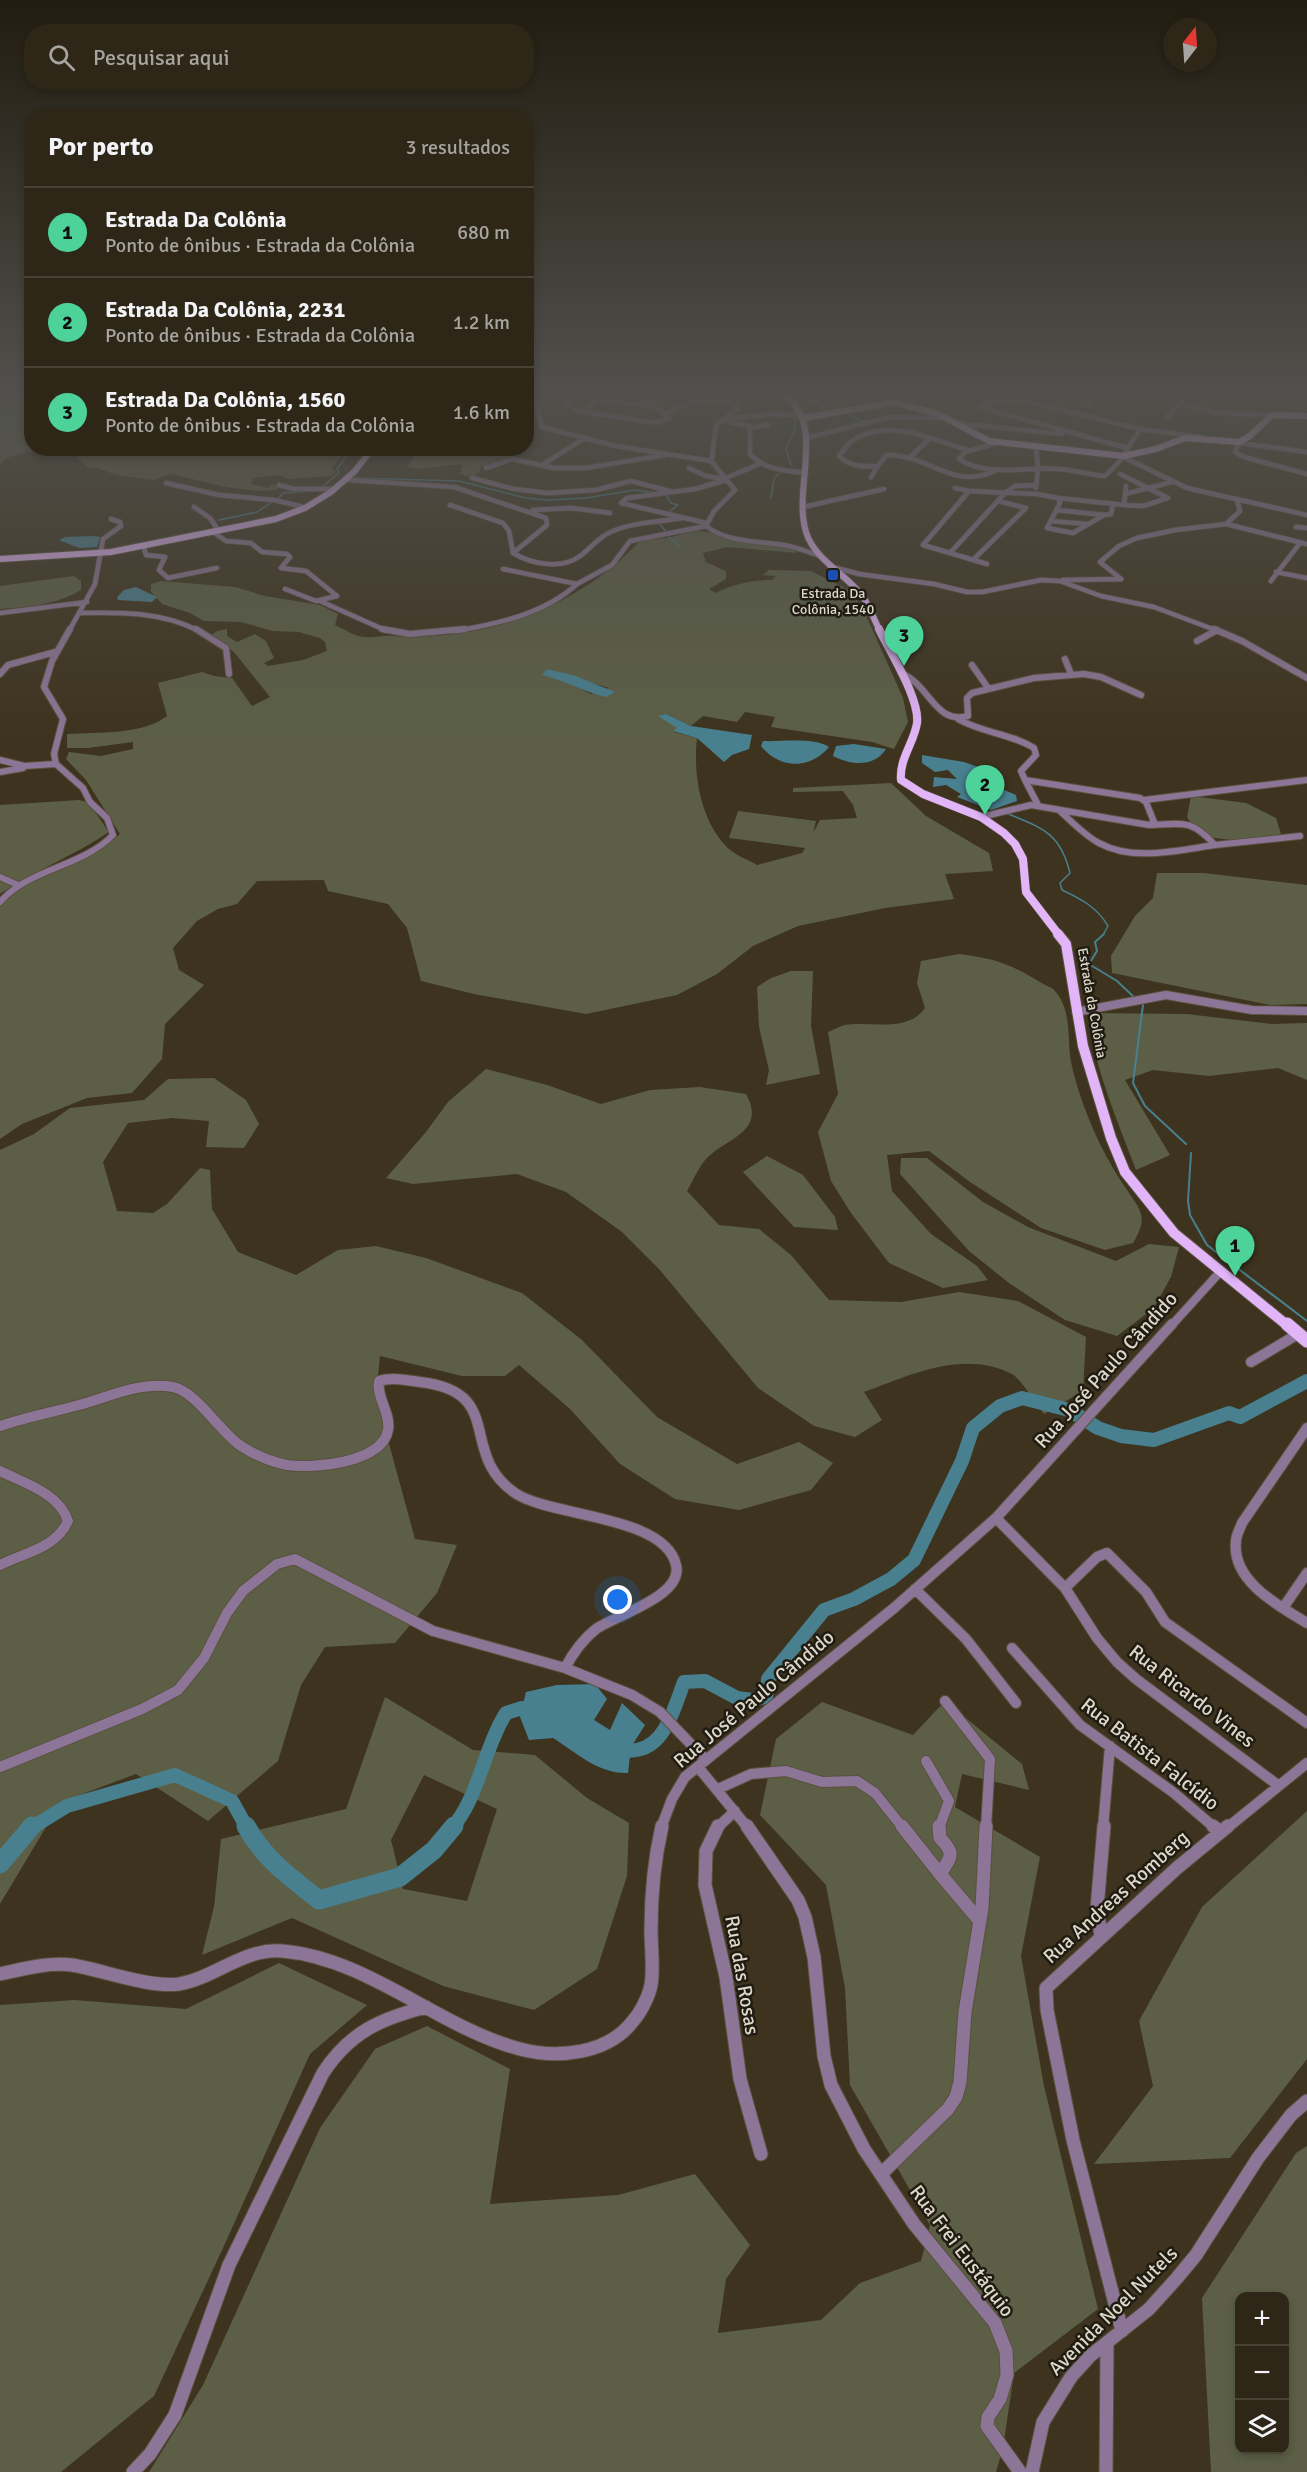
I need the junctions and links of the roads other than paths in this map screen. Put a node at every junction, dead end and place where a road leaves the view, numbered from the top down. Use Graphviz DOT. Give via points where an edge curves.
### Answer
graph roads {
  1 [pos="196,508"];
  2 [pos="301,508"];
  3 [pos="460,508"];
  4 [pos="518,508"];
  5 [pos="568,508"];
  6 [pos="577,508"];
  7 [pos="639,508"];
  8 [pos="715,508"];
  9 [pos="803,508"];
  10 [pos="954,508"];
  11 [pos="991,508"];
  12 [pos="1026,508"];
  13 [pos="1112,508"];
  14 [pos="1239,508"];
  15 [pos="1276,508"];
  16 [pos="1057,510"];
  17 [pos="526,511"];
  18 [pos="610,513"];
  19 [pos="1104,515"];
  20 [pos="1307,515"];
  21 [pos="682,518"];
  22 [pos="111,519"];
  23 [pos="1051,521"];
  24 [pos="706,524"];
  25 [pos="1226,524"];
  26 [pos="1087,525"];
  27 [pos="1296,527"];
  28 [pos="1307,528"];
  29 [pos="215,531"];
  30 [pos="161,541"];
  31 [pos="1300,543"];
  32 [pos="1307,544"];
  33 [pos="145,546"];
  34 [pos="951,552"];
  35 [pos="102,553"];
  36 [pos="513,553"];
  37 [pos="161,556"];
  38 [pos="820,556"];
  39 [pos="975,558"];
  40 [pos="0,559"];
  41 [pos="987,564"];
  42 [pos="829,566"];
  43 [pos="217,568"];
  44 [pos="503,568"];
  45 [pos="1276,572"];
  46 [pos="1306,577"];
  47 [pos="1060,581"];
  48 [pos="1270,581"];
  49 [pos="577,585"];
  50 [pos="285,589"];
  51 [pos="320,601"];
  52 [pos="87,602"];
  53 [pos="0,613"];
  54 [pos="81,613"];
  55 [pos="1217,630"];
  56 [pos="1197,641"];
  57 [pos="55,652"];
  58 [pos="1065,660"];
  59 [pos="972,665"];
  60 [pos="900,673"];
  61 [pos="0,674"];
  62 [pos="229,674"];
  63 [pos="1071,674"];
  64 [pos="1307,678"];
  65 [pos="988,688"];
  66 [pos="1141,695"];
  67 [pos="958,719"];
  68 [pos="0,760"];
  69 [pos="56,764"];
  70 [pos="32,766"];
  71 [pos="0,772"];
  72 [pos="1025,780"];
  73 [pos="1307,780"];
  74 [pos="1144,800"];
  75 [pos="1038,805"];
  76 [pos="1058,809"];
  77 [pos="981,817"];
  78 [pos="1152,825"];
  79 [pos="1300,836"];
  80 [pos="1215,845"];
  81 [pos="0,878"];
  82 [pos="18,885"];
  83 [pos="0,902"];
  84 [pos="1307,1011"];
  85 [pos="1076,1012"];
  86 [pos="1220,1272"];
  87 [pos="1303,1338"];
  88 [pos="1251,1362"];
  89 [pos="0,1426"];
  90 [pos="1307,1428"];
  91 [pos="0,1471"];
  92 [pos="996,1518"];
  93 [pos="0,1564"];
  94 [pos="1307,1573"];
  95 [pos="1065,1588"];
  96 [pos="915,1589"];
  97 [pos="1283,1608"];
  98 [pos="1307,1623"];
  99 [pos="1012,1648"];
  100 [pos="564,1668"];
  101 [pos="945,1701"];
  102 [pos="1016,1703"];
  103 [pos="1307,1723"];
  104 [pos="1110,1746"];
  105 [pos="926,1761"];
  106 [pos="1307,1763"];
  107 [pos="702,1764"];
  108 [pos="0,1767"];
  109 [pos="1279,1786"];
  110 [pos="718,1789"];
  111 [pos="735,1811"];
  112 [pos="1220,1832"];
  113 [pos="940,1874"];
  114 [pos="979,1920"];
  115 [pos="1101,1936"];
  116 [pos="0,1974"];
  117 [pos="426,2007"];
  118 [pos="1307,2101"];
  119 [pos="761,2154"];
  120 [pos="881,2174"];
  121 [pos="1122,2331"];
  122 [pos="1107,2343"];
  123 [pos="133,2472"];
  124 [pos="1020,2472"];
  125 [pos="1032,2472"];
  126 [pos="1106,2472"];
  1 -- 29 [label="street" via="210,518"];
  2 -- 29 [label="main road" via="276,519"];
  3 -- 36 [label="street" via="503,523 509,531"];
  4 -- 17 [label="street"];
  5 -- 17 [label="street"];
  6 -- 18 [label="street"];
  7 -- 21 [label="street"];
  8 -- 24 [label="street"];
  9 -- 38 [label="main road, Estrada da Colônia" via="807,533"];
  10 -- 34 [label="street" via="923,543"];
  11 -- 34 [label="street"];
  12 -- 39 [label="street"];
  13 -- 19 [label="street" via="1111,514"];
  14 -- 25 [label="street"];
  15 -- 20 [label="street"];
  16 -- 19 [label="street"];
  16 -- 23 [label="street"];
  17 -- 36 [label="street" via="546,518 548,525"];
  19 -- 26 [label="street"];
  21 -- 24 [label="street"];
  21 -- 36 [label="street" via="612,531 567,564 536,562"];
  22 -- 35 [label="street" via="121,526 103,539"];
  23 -- 26 [label="street"];
  23 -- 26 [label="street" via="1047,528 1073,533"];
  24 -- 38 [label="street" via="716,533"];
  24 -- 49 [label="street" via="630,542 612,565"];
  25 -- 31 [label="street"];
  25 -- 47 [label="street" via="1136,538 1100,562 1120,579"];
  27 -- 28 [label="street"];
  29 -- 30 [label="main road"];
  29 -- 51 [label="street" via="225,542 252,543 264,553 287,554 290,557 280,568 306,571 336,594"];
  30 -- 33 [label="main road"];
  30 -- 37 [label="street"];
  31 -- 32 [label="street"];
  31 -- 45 [label="street"];
  33 -- 35 [label="main road"];
  33 -- 37 [label="street" via="146,555"];
  34 -- 39 [label="street"];
  35 -- 40 [label="main road"];
  35 -- 52 [label="street"];
  37 -- 43 [label="street" via="165,558 159,570 170,579"];
  38 -- 42 [label="main road, Estrada da Colônia"];
  39 -- 41 [label="street"];
  42 -- 47 [label="street" via="967,592 1041,580"];
  42 -- 60 [label="main road, Estrada da Colônia" via="863,597"];
  44 -- 49 [label="street"];
  45 -- 46 [label="street"];
  45 -- 48 [label="street"];
  47 -- 55 [label="street" via="1101,596 1154,607"];
  49 -- 51 [label="street" via="554,603 496,623 426,633 391,632"];
  50 -- 51 [label="street"];
  52 -- 53 [label="street"];
  52 -- 54 [label="street"];
  54 -- 57 [label="street"];
  54 -- 62 [label="street" via="146,614 184,623 226,648"];
  55 -- 56 [label="street"];
  55 -- 64 [label="street"];
  57 -- 61 [label="street" via="8,665"];
  57 -- 69 [label="street" via="44,687 63,719 54,754"];
  58 -- 63 [label="street"];
  59 -- 65 [label="street"];
  60 -- 67 [label="street" via="919,681 941,713"];
  60 -- 77 [label="main road, Estrada da Colônia" via="917,712 914,735 900,768 901,780 923,794"];
  63 -- 65 [label="street"];
  63 -- 66 [label="street" via="1098,676"];
  65 -- 67 [label="street" via="969,694 968,716"];
  67 -- 72 [label="street" via="1034,748 1036,755 1020,771"];
  68 -- 70 [label="street"];
  69 -- 70 [label="street"];
  69 -- 82 [label="street" via="83,788 90,802 107,818 113,835 90,851"];
  70 -- 71 [label="street"];
  72 -- 74 [label="street"];
  72 -- 75 [label="street"];
  73 -- 74 [label="street"];
  74 -- 78 [label="street"];
  75 -- 76 [label="street"];
  75 -- 77 [label="street"];
  76 -- 78 [label="street"];
  76 -- 80 [label="street" via="1100,845 1118,851"];
  77 -- 85 [label="main road, Estrada da Colônia" via="1015,844 1023,859 1026,892 1066,944"];
  78 -- 80 [label="street" via="1198,825"];
  79 -- 80 [label="street"];
  81 -- 82 [label="street"];
  82 -- 83 [label="street"];
  84 -- 85 [label="street" via="1252,1010 1166,995"];
  85 -- 86 [label="main road, Estrada da Colônia" via="1093,1080 1125,1172 1174,1233"];
  86 -- 87 [label="main road, Estrada da Colônia"];
  86 -- 92 [label="street, Rua José Paulo Cândido"];
  87 -- 88 [label="street"];
  89 -- 100 [label="street" via="147,1387 173,1387 193,1397 227,1437 246,1451 277,1463 317,1467 354,1458 386,1437 388,1422 378,1387 380,1381 438,1385 454,1390 472,1405 486,1458 493,1472 511,1490 547,1508 616,1521 664,1547 678,1564 674,1584 666,1592 595,1628"];
  90 -- 97 [label="street" via="1242,1522 1235,1539 1244,1575"];
  91 -- 93 [label="street" via="58,1502 67,1512 67,1522 47,1545"];
  92 -- 95 [label="street, Rua Ricardo Vines"];
  92 -- 96 [label="street, Rua José Paulo Cândido"];
  94 -- 97 [label="street"];
  95 -- 103 [label="street" via="1097,1557 1107,1553 1146,1592 1164,1622"];
  95 -- 109 [label="street, Rua Ricardo Vines" via="1117,1662"];
  96 -- 102 [label="street" via="966,1639"];
  96 -- 107 [label="street, Rua José Paulo Cândido"];
  97 -- 98 [label="street"];
  99 -- 104 [label="street, Rua Batista Falcídio" via="1066,1712"];
  100 -- 107 [label="street, Rua Frei Eustáquio" via="632,1695 660,1712"];
  100 -- 108 [label="street, Rua Frei Eustáquio" via="433,1631 300,1560 290,1559 268,1570 238,1596 204,1658 178,1690 142,1709"];
  101 -- 114 [label="street" via="990,1759"];
  104 -- 112 [label="street, Rua Batista Falcídio"];
  104 -- 115 [label="street" via="1097,1908"];
  105 -- 113 [label="street" via="949,1801 939,1825 940,1838 950,1848 951,1857"];
  106 -- 109 [label="street, Rua Andreas Romberg"];
  107 -- 110 [label="street, Rua Frei Eustáquio"];
  107 -- 117 [label="street, Rua José Paulo Cândido" via="675,1790 662,1821 656,1844 651,1986 631,2024 609,2041 564,2055 500,2043"];
  109 -- 112 [label="street, Rua Andreas Romberg"];
  110 -- 111 [label="street, Rua Frei Eustáquio"];
  110 -- 113 [label="street" via="751,1774 786,1772 822,1782 857,1781 875,1792"];
  111 -- 119 [label="street, Rua das Rosas" via="721,1821 709,1842 704,1880 723,1962 742,2090"];
  111 -- 120 [label="street, Rua Frei Eustáquio" via="798,1900 805,1917 831,2085"];
  112 -- 115 [label="street, Rua Andreas Romberg"];
  113 -- 114 [label="street"];
  114 -- 120 [label="street" via="956,2097"];
  115 -- 121 [label="street, Rua Andreas Romberg" via="1046,1988 1047,2010 1073,2140"];
  116 -- 117 [label="street, Rua José Paulo Cândido" via="51,1964 180,1985 241,1957 279,1951 344,1969"];
  117 -- 123 [label="street" via="390,2015 375,2024 337,2052 326,2069 226,2274 177,2414 148,2458"];
  118 -- 121 [label="street, Avenida Noel Nutels" via="1291,2115 1258,2158 1196,2255 1149,2309"];
  120 -- 124 [label="street, Rua Frei Eustáquio" via="927,2241 995,2323 1006,2350 1007,2375 987,2426"];
  121 -- 122 [label="street, Avenida Noel Nutels"];
  122 -- 125 [label="street, Avenida Noel Nutels" via="1071,2377 1049,2410 1037,2440"];
  122 -- 126 [label="street"];
}
